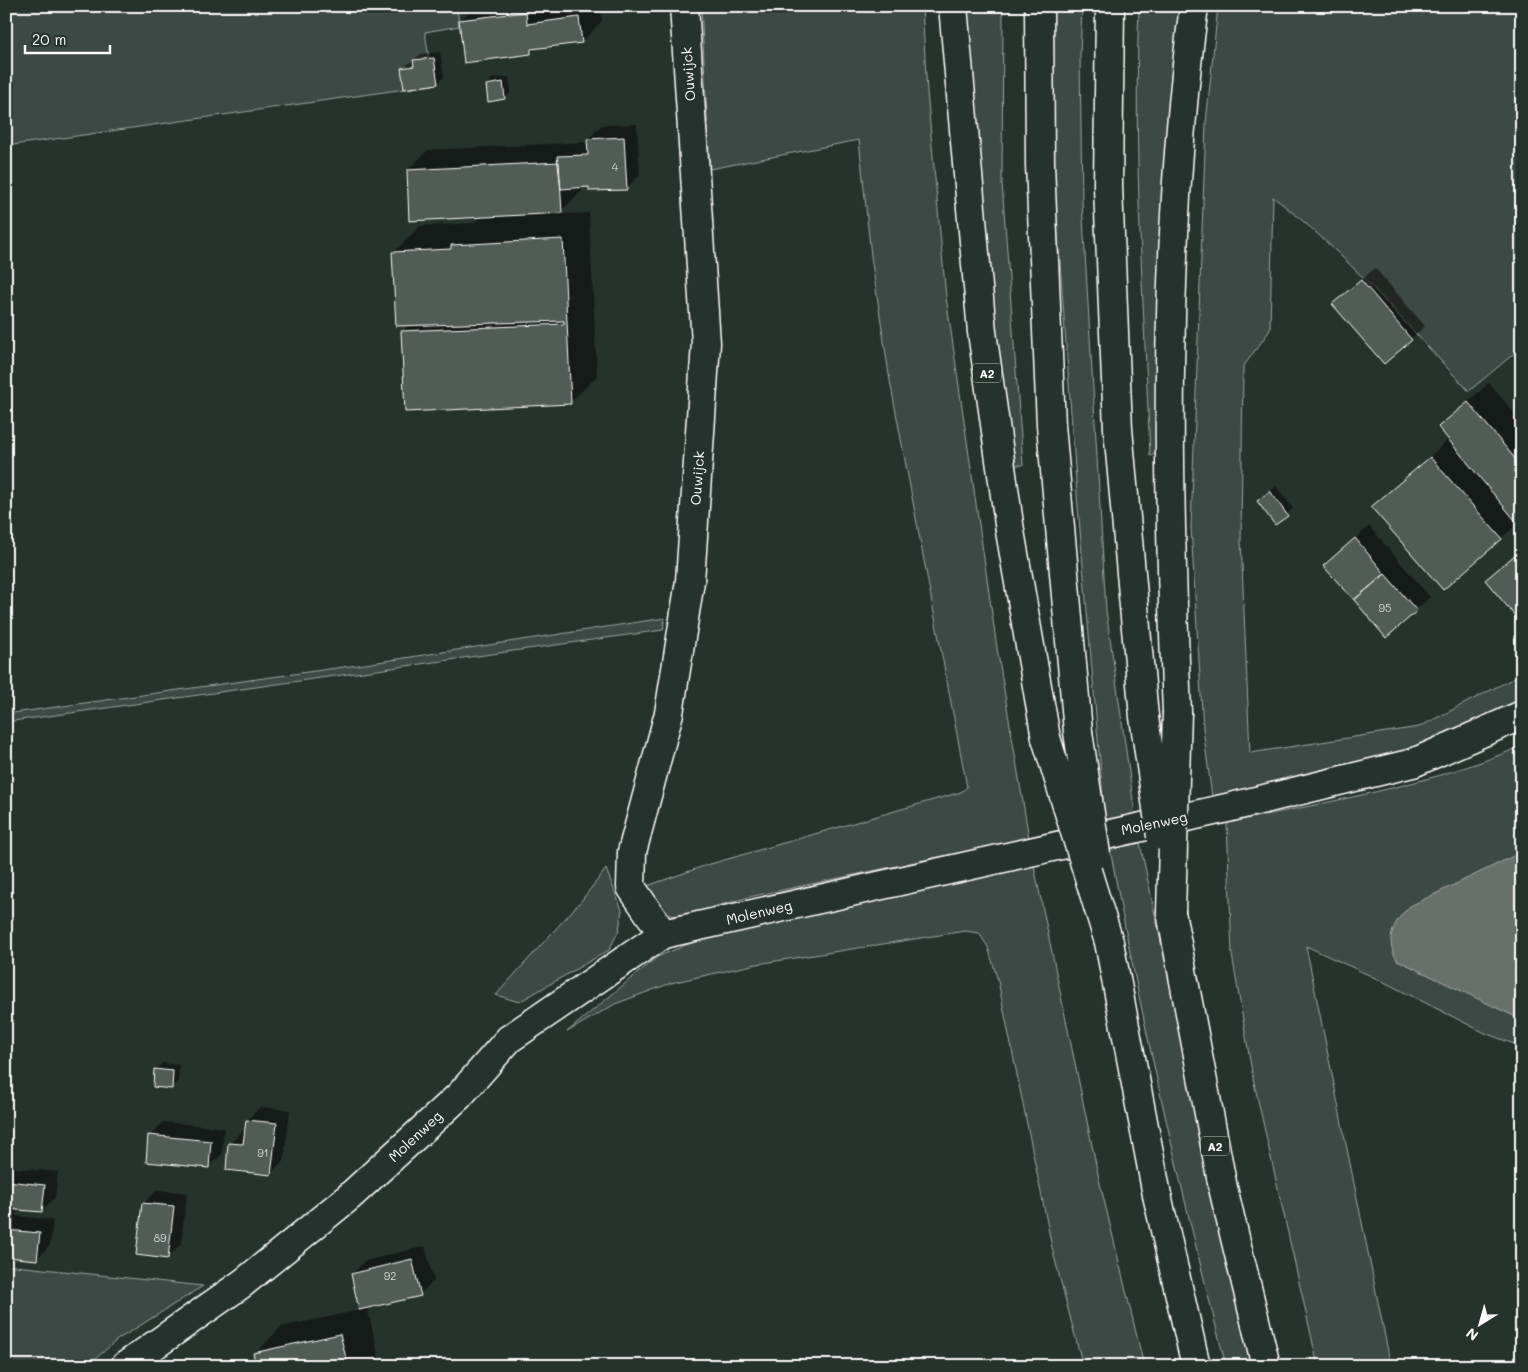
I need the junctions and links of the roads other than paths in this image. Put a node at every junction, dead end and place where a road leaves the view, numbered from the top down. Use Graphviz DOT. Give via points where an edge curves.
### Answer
graph roads {
  1 [pos="684,6"];
  2 [pos="953,6"];
  3 [pos="1039,6"];
  4 [pos="1110,6"];
  5 [pos="1194,6"];
  6 [pos="1522,715"];
  7 [pos="1173,918"];
  8 [pos="662,934"];
  9 [pos="1109,942"];
  10 [pos="125,1366"];
  11 [pos="1196,1366"];
  12 [pos="1266,1366"];
  1 -- 8 [label="main road, Ouwijck" via="706,343 690,581 669,713 632,852 631,887"];
  2 -- 9 [label="main road, A2, bridge" via="982,332 1010,531 1046,738"];
  3 -- 9 [label="main road, A2, bridge" via="1040,164 1051,425 1078,732"];
  4 -- 7 [label="main road, A2, bridge" via="1108,187 1118,429 1144,717"];
  5 -- 7 [label="main road, A2, bridge" via="1180,153 1168,379 1170,543 1178,712"];
  6 -- 8 [label="main road, Molenweg" via="1413,763 1228,808"];
  7 -- 12 [label="main road, A2" via="1223,1188"];
  8 -- 10 [label="main road, Molenweg" via="509,1039 459,1096 349,1197 243,1283"];
  9 -- 11 [label="main road, A2" via="1157,1195"];
}
